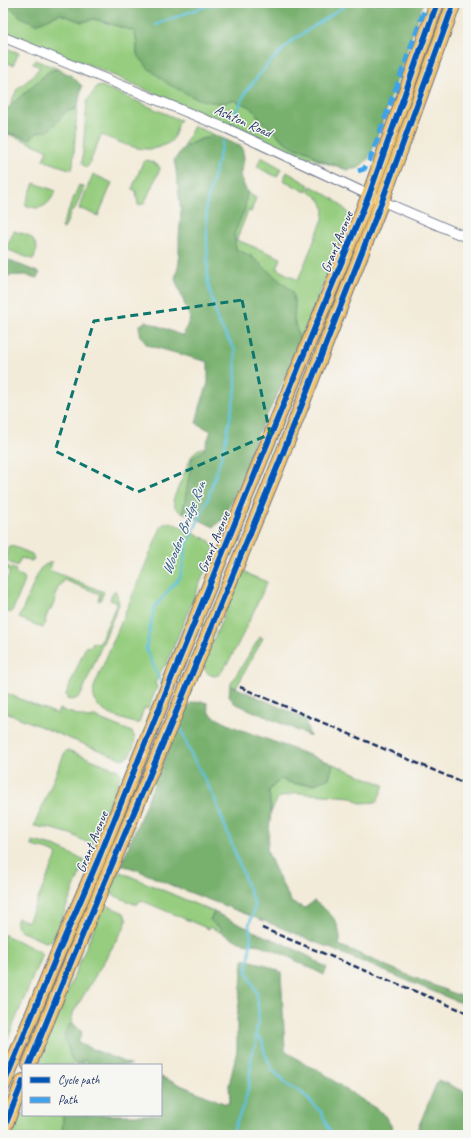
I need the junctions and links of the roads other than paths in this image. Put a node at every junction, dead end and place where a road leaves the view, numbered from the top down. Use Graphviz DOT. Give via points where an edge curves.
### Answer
graph roads {
  1 [pos="438,3"];
  2 [pos="453,6"];
  3 [pos="3,37"];
  4 [pos="369,195"];
  5 [pos="382,201"];
  6 [pos="468,238"];
  7 [pos="262,456"];
  8 [pos="279,462"];
  9 [pos="134,771"];
  10 [pos="122,842"];
  11 [pos="29,1064"];
  12 [pos="22,1084"];
  13 [pos="3,1086"];
  14 [pos="3,1131"];
  1 -- 2 [label="main road"];
  1 -- 4 [label="main road, Grant Avenue"];
  2 -- 5 [label="main road, Grant Avenue"];
  3 -- 4 [label="street, Ashton Road" via="228,129"];
  4 -- 5 [label="street, Ashton Road"];
  4 -- 7 [label="main road, Grant Avenue"];
  5 -- 6 [label="street, Ashton Road"];
  5 -- 8 [label="main road, Grant Avenue"];
  7 -- 8 [label="main road"];
  7 -- 9 [label="main road, Grant Avenue"];
  8 -- 10 [label="main road, Grant Avenue"];
  9 -- 10 [label="main road" via="137,777 122,819"];
  9 -- 13 [label="main road, Grant Avenue"];
  10 -- 11 [label="main road, Grant Avenue"];
  12 -- 14 [label="main road"];
}
